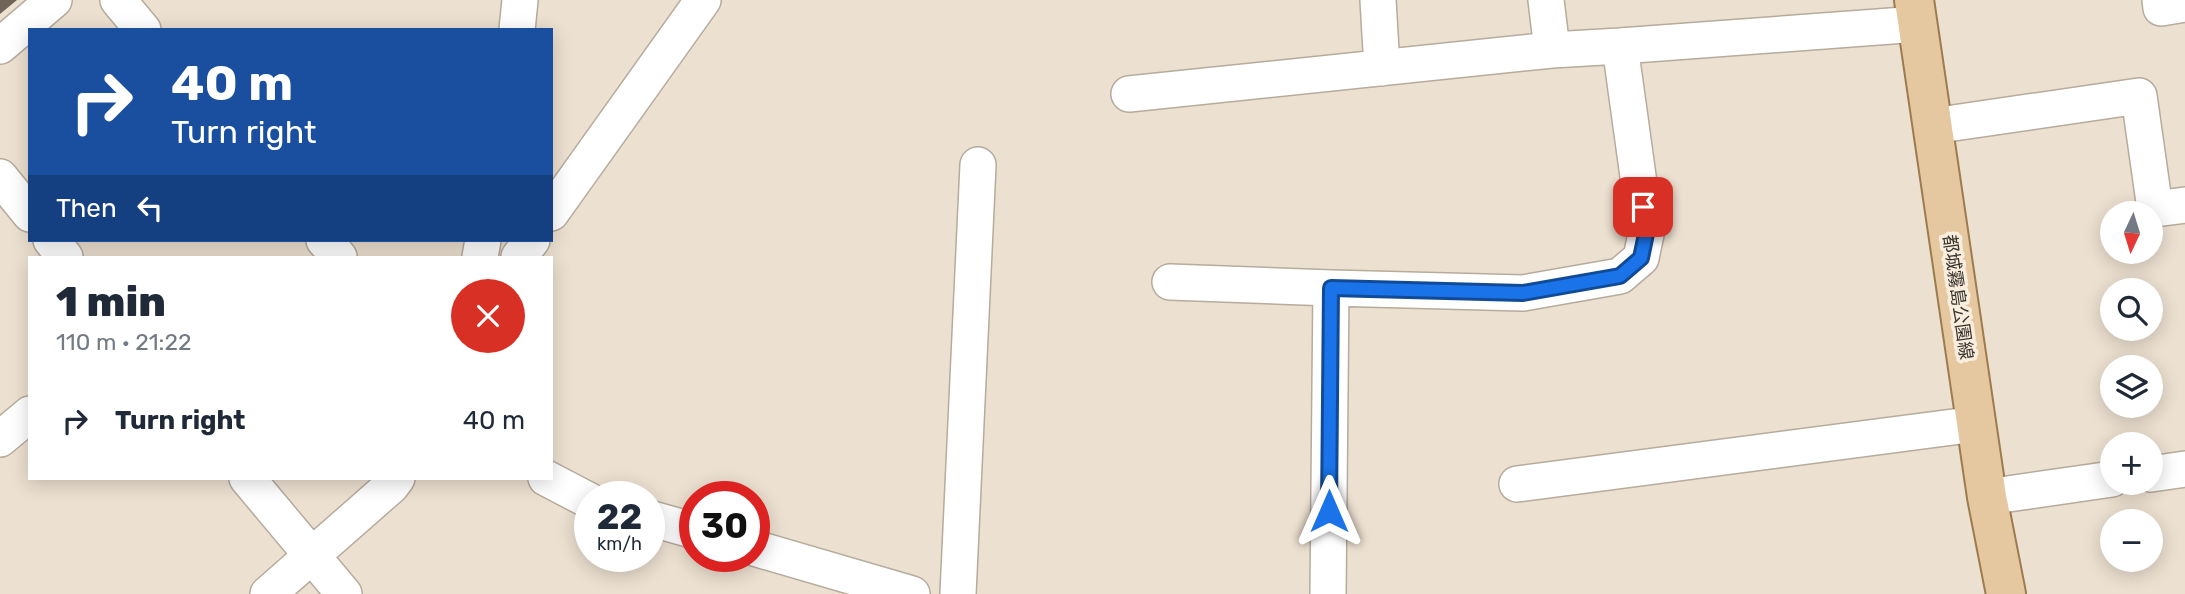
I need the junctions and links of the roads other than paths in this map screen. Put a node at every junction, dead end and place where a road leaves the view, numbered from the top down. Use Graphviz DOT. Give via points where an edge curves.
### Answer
graph roads {
  1 [pos="54,0"];
  2 [pos="118,0"];
  3 [pos="520,0"];
  4 [pos="703,0"];
  5 [pos="1378,0"];
  6 [pos="1546,0"];
  7 [pos="2160,0"];
  8 [pos="2185,4"];
  9 [pos="1916,12"];
  10 [pos="141,28"];
  11 [pos="517,28"];
  12 [pos="0,46"];
  13 [pos="1620,46"];
  14 [pos="1552,50"];
  15 [pos="1381,68"];
  16 [pos="1129,94"];
  17 [pos="1933,126"];
  18 [pos="978,165"];
  19 [pos="0,177"];
  20 [pos="2185,205"];
  21 [pos="553,210"];
  22 [pos="28,212"];
  23 [pos="53,242"];
  24 [pos="326,242"];
  25 [pos="530,242"];
  26 [pos="64,256"];
  27 [pos="338,256"];
  28 [pos="520,256"];
  29 [pos="1170,282"];
  30 [pos="1331,288"];
  31 [pos="28,416"];
  32 [pos="1976,424"];
  33 [pos="0,439"];
  34 [pos="2185,469"];
  35 [pos="2163,472"];
  36 [pos="249,480"];
  37 [pos="396,480"];
  38 [pos="550,480"];
  39 [pos="2100,481"];
  40 [pos="1517,484"];
  41 [pos="574,493"];
  42 [pos="1987,497"];
  43 [pos="770,553"];
  44 [pos="313,556"];
  45 [pos="268,594"];
  46 [pos="344,594"];
  47 [pos="912,594"];
  48 [pos="958,594"];
  49 [pos="1328,594"];
  50 [pos="2006,594"];
  1 -- 12 [label="street"];
  2 -- 10 [label="street"];
  3 -- 11 [label="street"];
  4 -- 21 [label="street"];
  5 -- 15 [label="street"];
  6 -- 14 [label="street"];
  7 -- 8 [label="street" via="2161,8"];
  9 -- 13 [label="street"];
  9 -- 17 [label="main road, 都城霧島公園線"];
  13 -- 14 [label="street"];
  13 -- 30 [label="street" via="1646,234 1641,258 1620,276 1523,293"];
  14 -- 15 [label="street"];
  15 -- 16 [label="street"];
  17 -- 20 [label="street" via="2139,96 2155,209"];
  17 -- 32 [label="main road, 都城霧島公園線"];
  18 -- 48 [label="street"];
  19 -- 22 [label="street"];
  23 -- 26 [label="street"];
  24 -- 27 [label="street"];
  25 -- 28 [label="street"];
  29 -- 30 [label="street"];
  30 -- 49 [label="street"];
  31 -- 33 [label="street"];
  32 -- 40 [label="street"];
  32 -- 42 [label="main road, 都城霧島公園線"];
  34 -- 35 [label="street"];
  36 -- 44 [label="street"];
  37 -- 44 [label="street"];
  38 -- 41 [label="street"];
  39 -- 42 [label="street"];
  42 -- 50 [label="main road, 都城霧島公園線"];
  43 -- 47 [label="street"];
  44 -- 45 [label="street"];
  44 -- 46 [label="street"];
}
